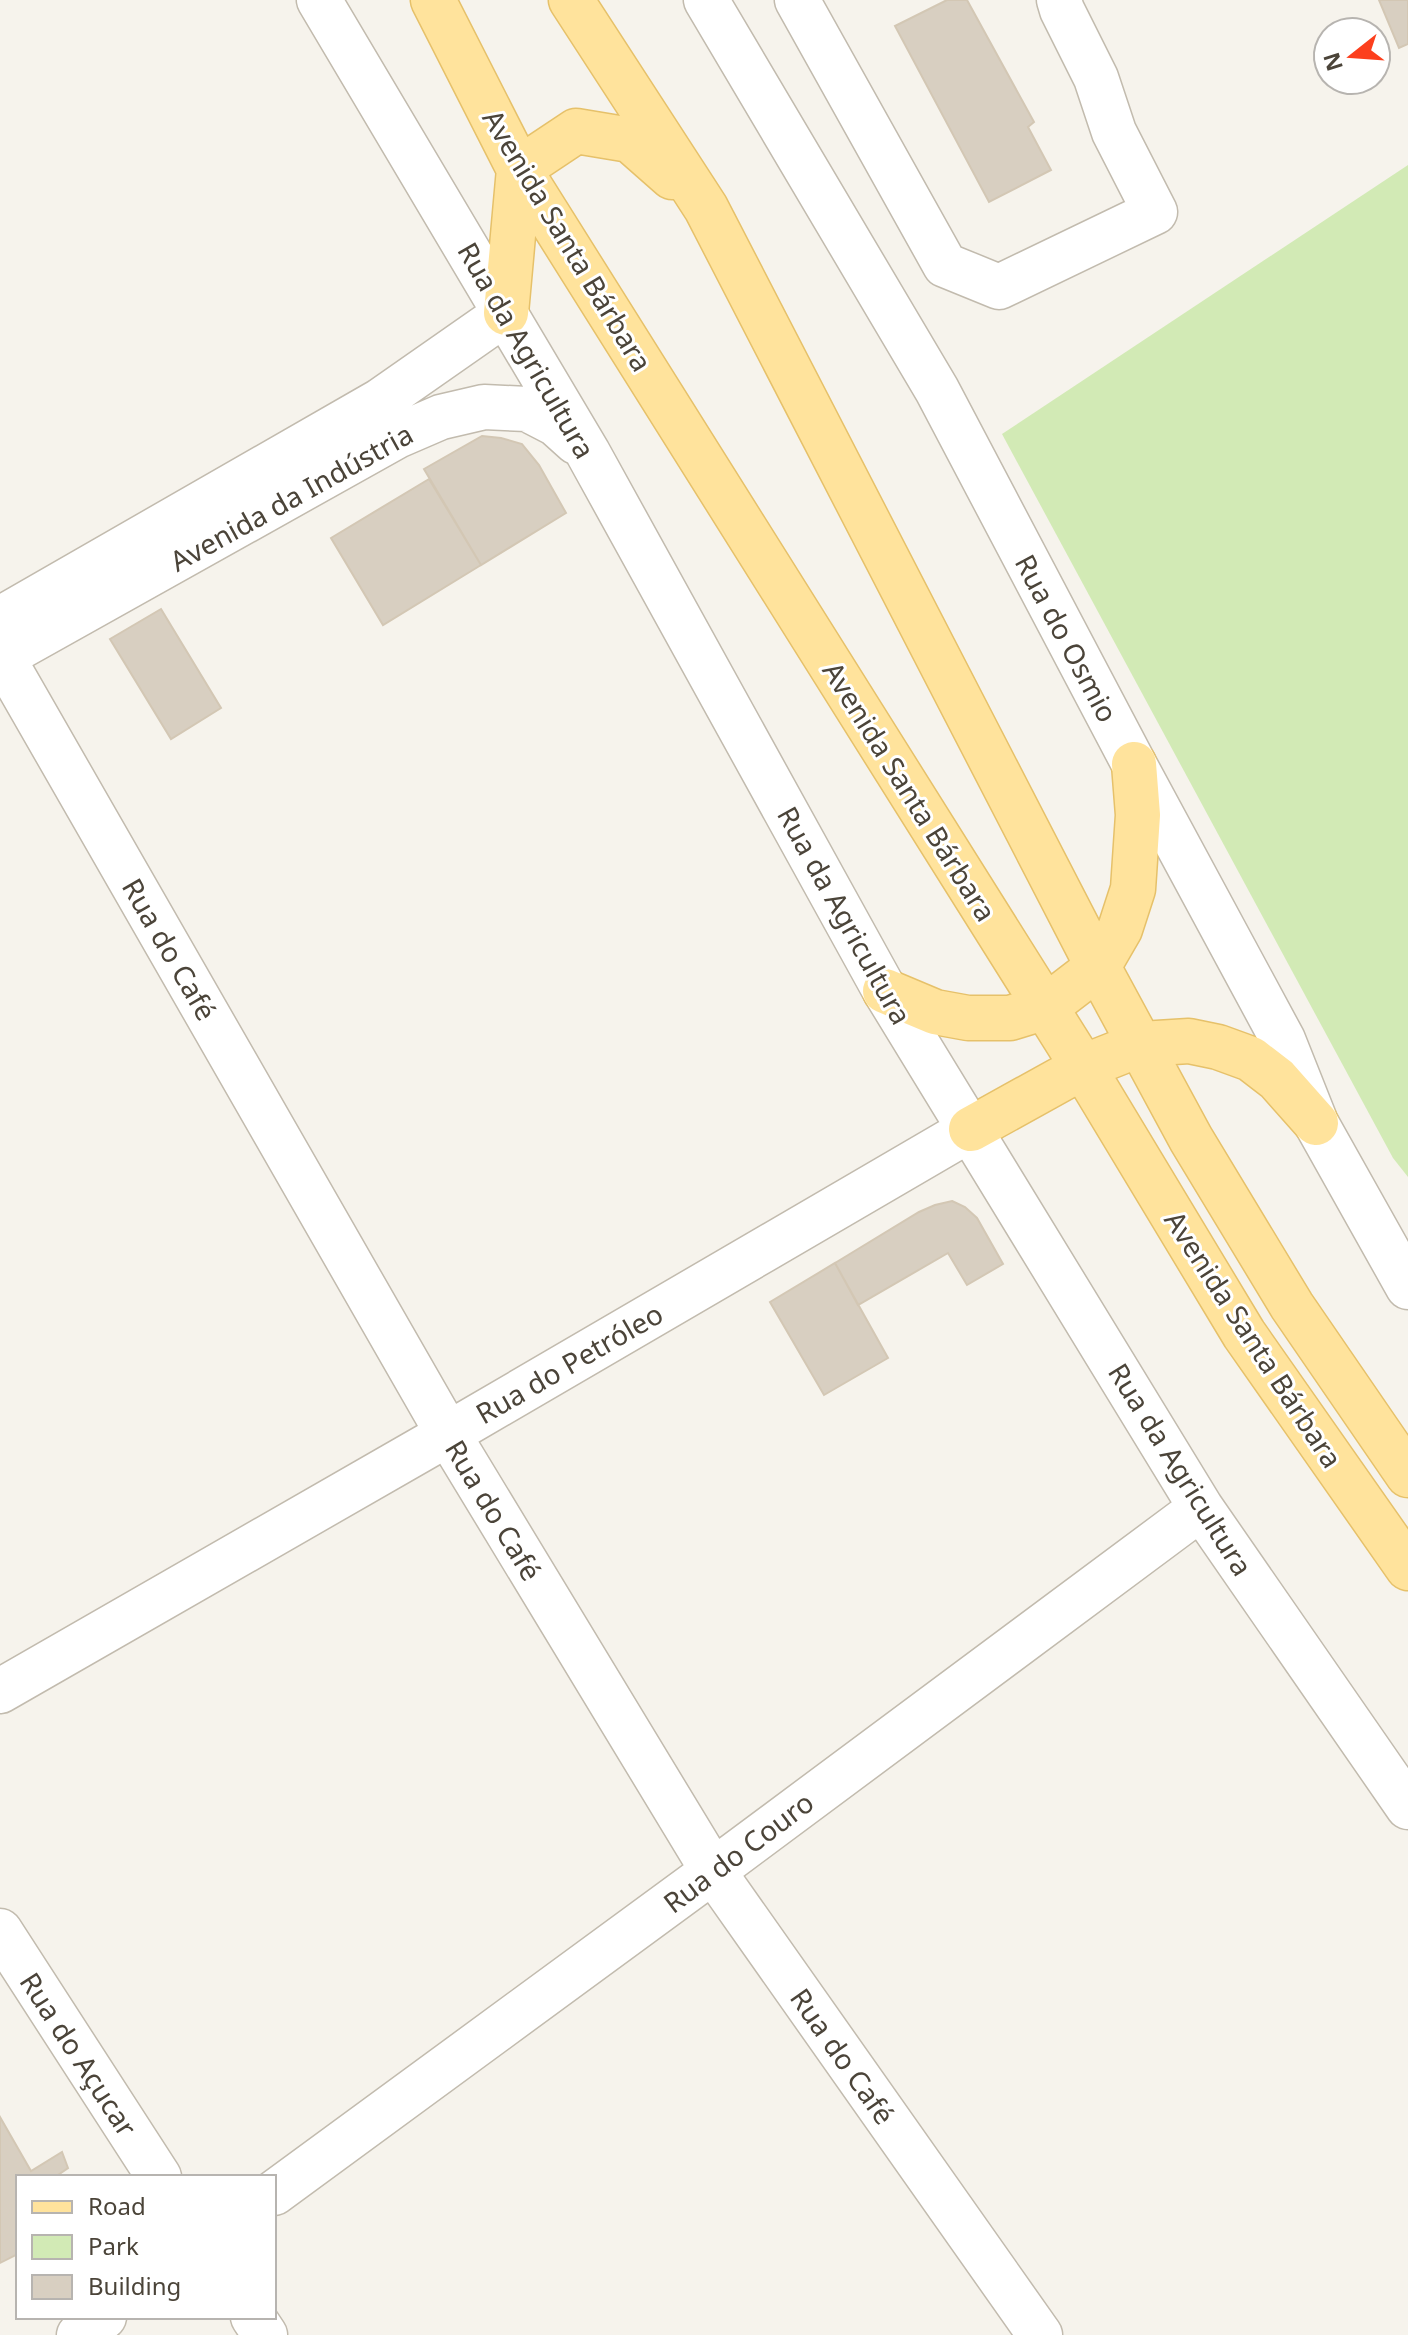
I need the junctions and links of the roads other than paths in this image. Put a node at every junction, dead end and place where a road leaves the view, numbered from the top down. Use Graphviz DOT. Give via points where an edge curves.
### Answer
graph roads {
  1 [pos="433,0"];
  2 [pos="571,0"];
  3 [pos="706,0"];
  4 [pos="797,0"];
  5 [pos="1059,0"];
  6 [pos="325,6"];
  7 [pos="519,169"];
  8 [pos="706,208"];
  9 [pos="506,313"];
  10 [pos="588,453"];
  11 [pos="1,647"];
  12 [pos="1134,764"];
  13 [pos="1098,967"];
  14 [pos="885,991"];
  15 [pos="1046,1007"];
  16 [pos="1141,1044"];
  17 [pos="1083,1067"];
  18 [pos="1316,1123"];
  19 [pos="971,1129"];
  20 [pos="1406,1281"];
  21 [pos="448,1434"];
  22 [pos="1408,1475"];
  23 [pos="1201,1508"];
  24 [pos="1408,1568"];
  25 [pos="0,1691"];
  26 [pos="1408,1807"];
  27 [pos="713,1871"];
  28 [pos="0,1931"];
  29 [pos="158,2175"];
  30 [pos="276,2192"];
  31 [pos="101,2319"];
  32 [pos="79,2335"];
  33 [pos="1040,2335"];
  1 -- 7 [label="main road, Avenida Santa Bárbara"];
  2 -- 8 [label="main road, Avenida Santa Bárbara"];
  3 -- 12 [label="street, Rua do Osmio" via="937,390"];
  4 -- 5 [label="street" via="945,265 999,287 1155,212 1114,132 1096,78"];
  6 -- 9 [label="street, Rua da Agricultura"];
  7 -- 8 [label="main road" via="576,131 630,140"];
  7 -- 9 [label="main road"];
  7 -- 15 [label="main road, Avenida Santa Bárbara"];
  8 -- 13 [label="main road, Avenida Santa Bárbara"];
  9 -- 10 [label="street, Rua da Agricultura"];
  9 -- 11 [label="street, Avenida da Indústria"];
  10 -- 11 [label="street, Avenida da Indústria" via="556,424 527,409 484,407 441,417"];
  10 -- 14 [label="street, Rua da Agricultura"];
  11 -- 21 [label="street, Rua do Café"];
  12 -- 13 [label="main road" via="1138,815 1133,889 1120,929"];
  12 -- 18 [label="street, Rua do Osmio" via="1283,1040"];
  13 -- 15 [label="main road"];
  13 -- 16 [label="main road, Avenida Santa Bárbara"];
  14 -- 15 [label="main road" via="935,1012 968,1018 1010,1018"];
  14 -- 19 [label="street, Rua da Agricultura"];
  15 -- 17 [label="main road, Avenida Santa Bárbara"];
  16 -- 17 [label="main road"];
  16 -- 18 [label="main road" via="1189,1041 1251,1059"];
  16 -- 22 [label="main road, Avenida Santa Bárbara" via="1191,1139 1292,1306"];
  17 -- 19 [label="main road"];
  17 -- 24 [label="main road, Avenida Santa Bárbara" via="1244,1334"];
  18 -- 20 [label="street, Rua do Osmio"];
  19 -- 21 [label="street, Rua do Petróleo"];
  19 -- 23 [label="street, Rua da Agricultura"];
  21 -- 25 [label="street, Rua do Petróleo"];
  21 -- 27 [label="street, Rua do Café"];
  23 -- 26 [label="street, Rua da Agricultura"];
  23 -- 27 [label="street, Rua do Couro"];
  27 -- 30 [label="street, Rua do Couro"];
  27 -- 33 [label="street, Rua do Café"];
  28 -- 29 [label="street, Rua do Açucar"];
  31 -- 32 [label="street"];
}
